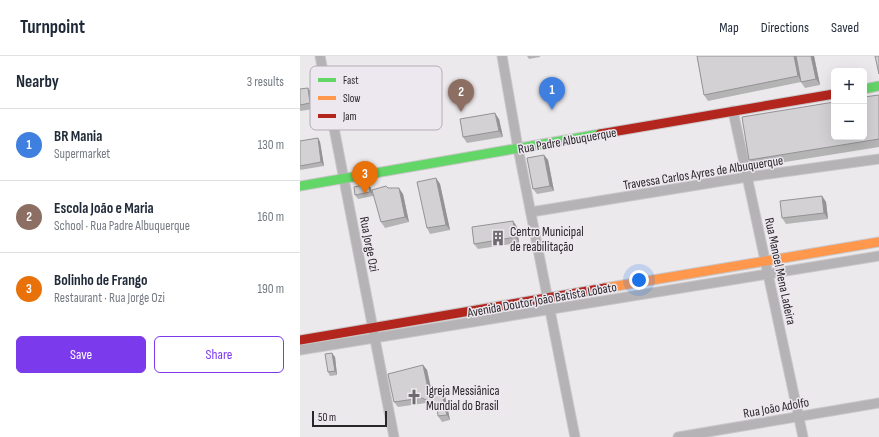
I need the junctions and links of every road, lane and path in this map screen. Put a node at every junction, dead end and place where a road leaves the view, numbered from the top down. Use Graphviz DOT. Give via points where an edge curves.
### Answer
graph roads {
  1 [pos="320,56"];
  2 [pos="502,56"];
  3 [pos="322,66"];
  4 [pos="879,86"];
  5 [pos="867,88"];
  6 [pos="831,95"];
  7 [pos="733,111"];
  8 [pos="335,130"];
  9 [pos="518,148"];
  10 [pos="879,159"];
  11 [pos="747,177"];
  12 [pos="344,178"];
  13 [pos="317,183"];
  14 [pos="300,186"];
  15 [pos="300,192"];
  16 [pos="531,212"];
  17 [pos="879,242"];
  18 [pos="879,256"];
  19 [pos="765,261"];
  20 [pos="768,274"];
  21 [pos="548,298"];
  22 [pos="550,310"];
  23 [pos="373,328"];
  24 [pos="375,338"];
  25 [pos="300,340"];
  26 [pos="300,350"];
  27 [pos="879,403"];
  28 [pos="799,416"];
  29 [pos="394,437"];
  30 [pos="575,437"];
  31 [pos="678,437"];
  32 [pos="803,437"];
  1 -- 3 [label="street, Rua Jorge Ozi"];
  2 -- 9 [label="street"];
  4 -- 5 [label="street"];
  6 -- 7 [label="street, Rua Padre Albuquerque"];
  7 -- 9 [label="street, Rua Padre Albuquerque"];
  7 -- 11 [label="street, Rua Manoel Mena Ladeira"];
  8 -- 12 [label="street, Rua Jorge Ozi"];
  9 -- 12 [label="street, Rua Padre Albuquerque"];
  9 -- 16 [label="street"];
  10 -- 11 [label="street, Travessa Carlos Ayres de Albuquerque"];
  11 -- 16 [label="street, Travessa Carlos Ayres de Albuquerque"];
  11 -- 19 [label="street, Rua Manoel Mena Ladeira"];
  12 -- 13 [label="street, Rua Padre Albuquerque"];
  12 -- 23 [label="street, Rua Jorge Ozi"];
  13 -- 14 [label="street, Rua Padre Albuquerque"];
  13 -- 15 [label="street"];
  16 -- 21 [label="street"];
  17 -- 19 [label="street, Avenida Doutor João Batista Lobato"];
  18 -- 20 [label="street, Avenida Doutor João Batista Lobato"];
  19 -- 20 [label="street, Rua Manoel Mena Ladeira"];
  19 -- 21 [label="street, Avenida Doutor João Batista Lobato"];
  20 -- 22 [label="street, Avenida Doutor João Batista Lobato"];
  20 -- 28 [label="street, Rua Manoel Mena Ladeira"];
  21 -- 22 [label="street"];
  21 -- 23 [label="street, Avenida Doutor João Batista Lobato"];
  22 -- 24 [label="street, Avenida Doutor João Batista Lobato"];
  22 -- 30 [label="street"];
  23 -- 24 [label="street, Rua Jorge Ozi"];
  23 -- 25 [label="street, Avenida Doutor João Batista Lobato"];
  24 -- 26 [label="street, Avenida Doutor João Batista Lobato"];
  24 -- 29 [label="street, Rua Jorge Ozi"];
  27 -- 28 [label="street, Rua João Adolfo"];
  28 -- 31 [label="street, Rua João Adolfo"];
  28 -- 32 [label="street, Rua Manoel Mena Ladeira"];
}
